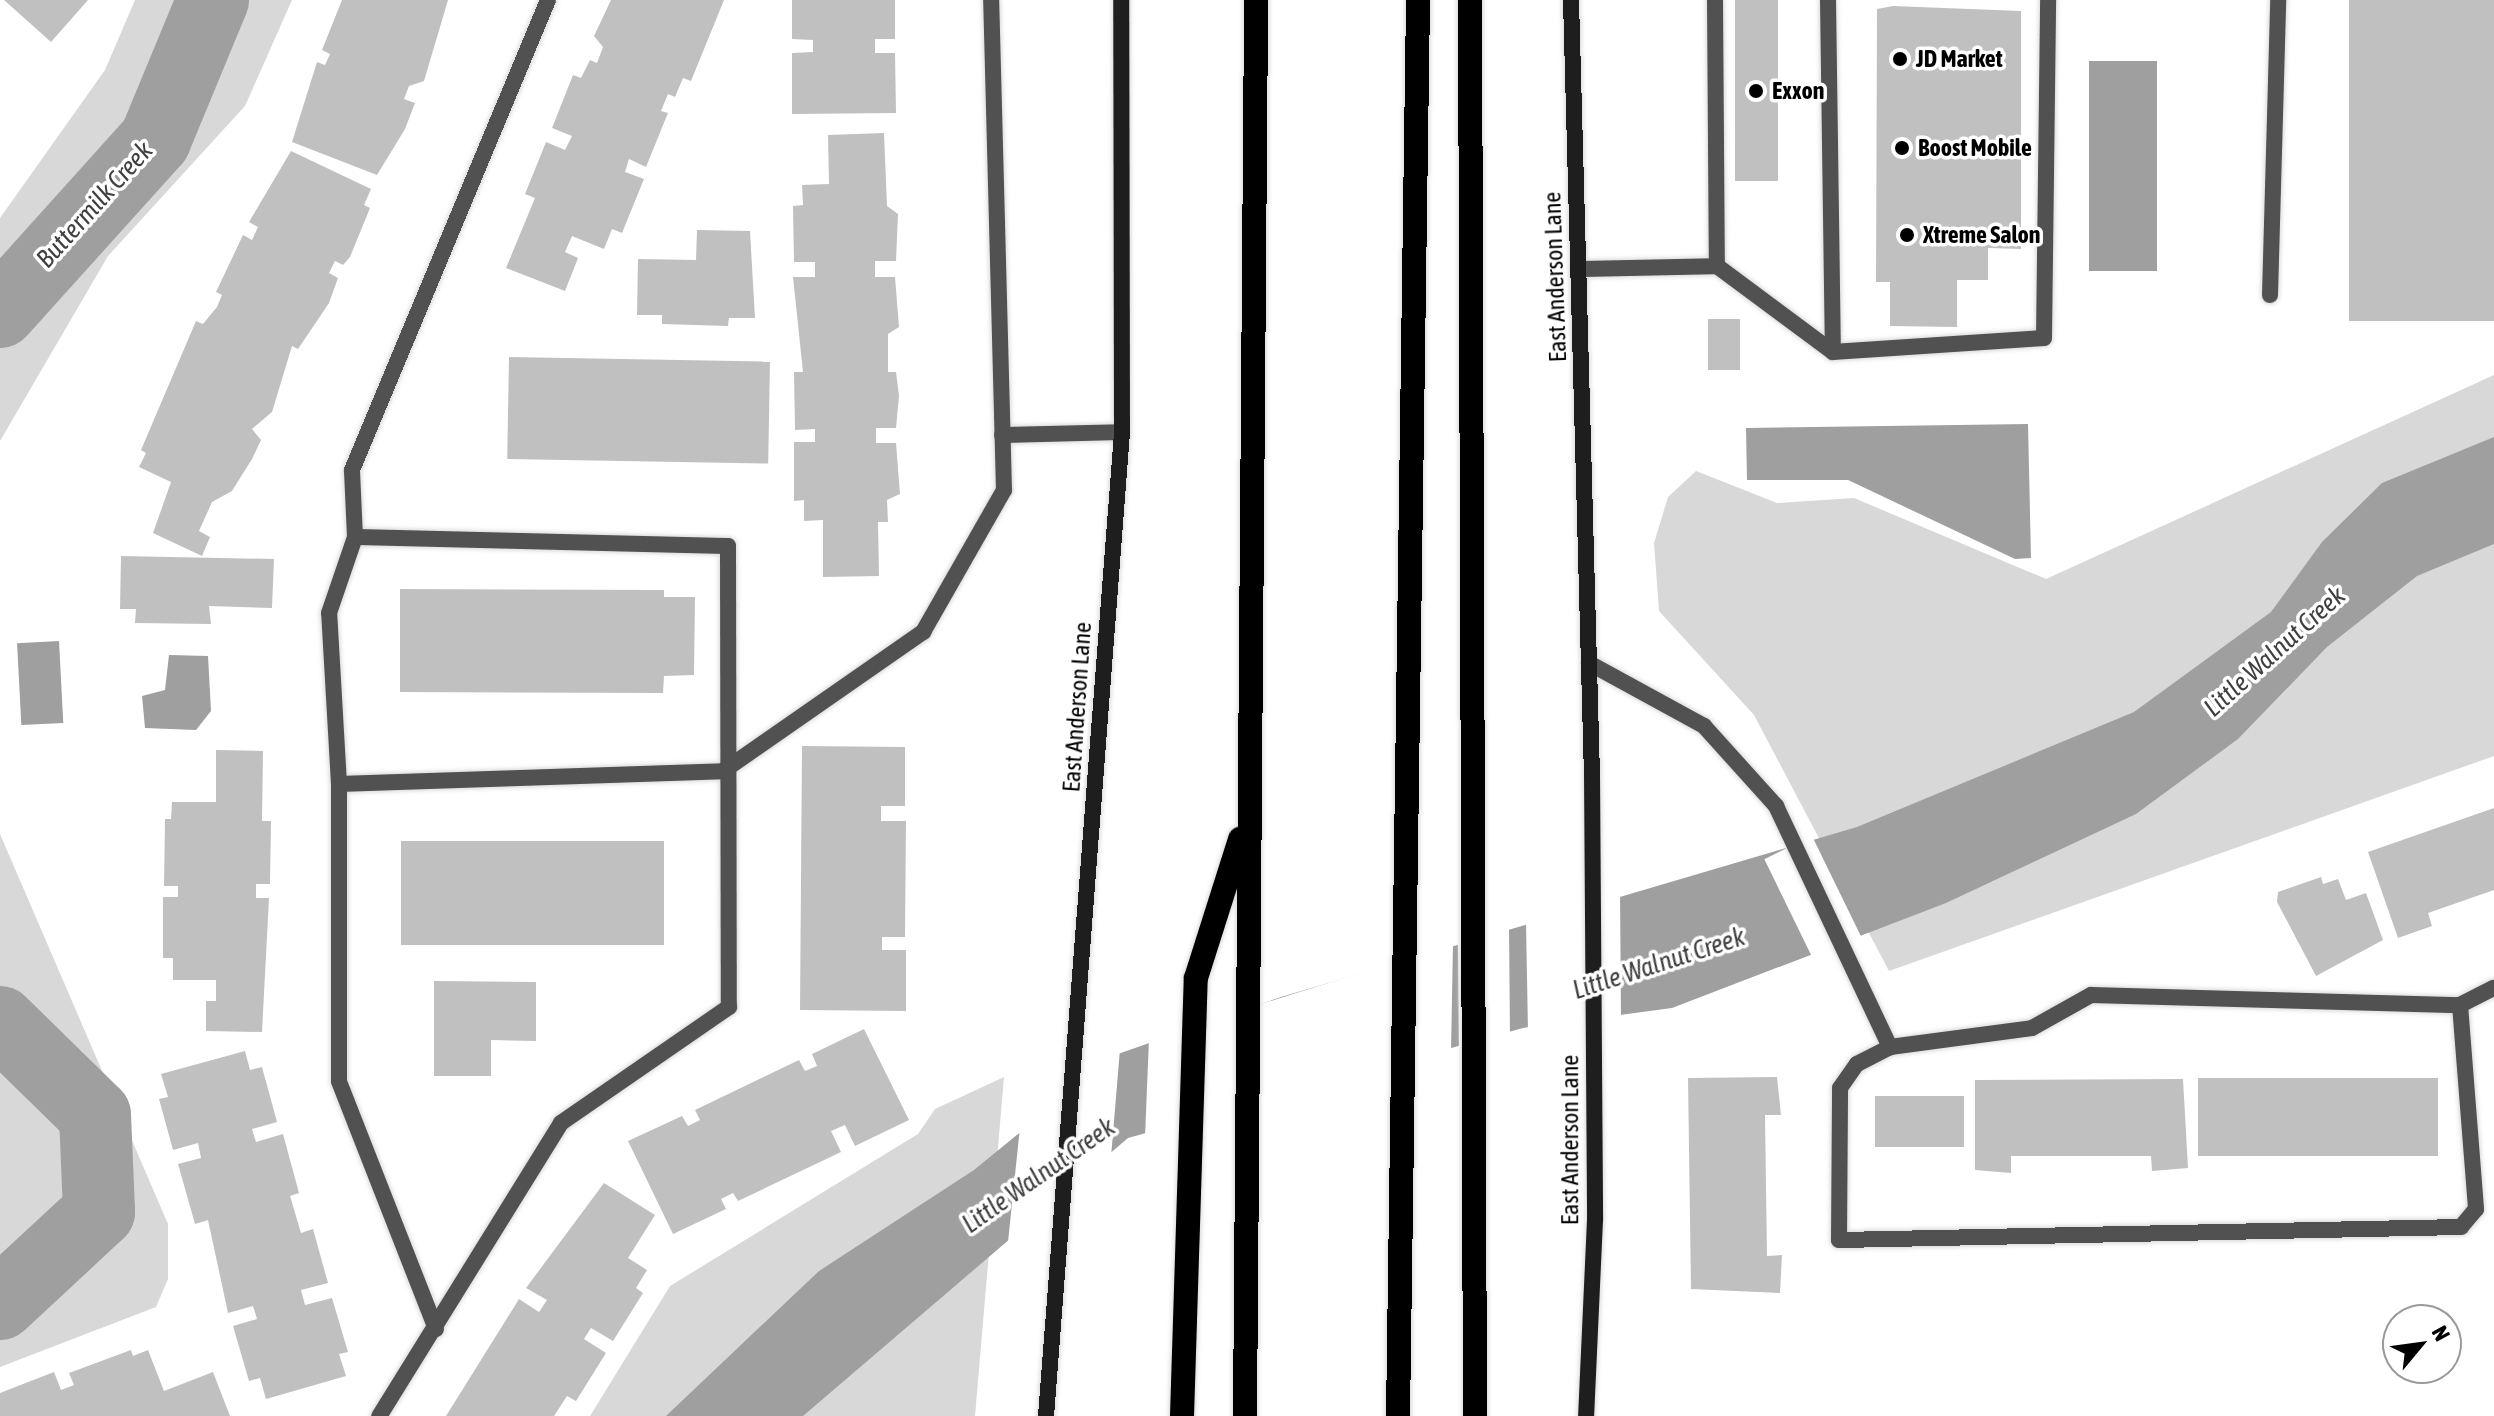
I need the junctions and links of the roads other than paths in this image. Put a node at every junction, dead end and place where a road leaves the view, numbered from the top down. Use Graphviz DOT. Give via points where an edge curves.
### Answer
graph roads {
  1 [pos="548,0"];
  2 [pos="991,0"];
  3 [pos="1121,0"];
  4 [pos="1256,0"];
  5 [pos="1418,0"];
  6 [pos="1470,0"];
  7 [pos="1571,0"];
  8 [pos="1715,0"];
  9 [pos="1828,0"];
  10 [pos="2048,0"];
  11 [pos="2278,0"];
  12 [pos="1717,266"];
  13 [pos="1578,269"];
  14 [pos="2270,295"];
  15 [pos="1833,352"];
  16 [pos="1122,432"];
  17 [pos="1002,435"];
  18 [pos="355,537"];
  19 [pos="1589,663"];
  20 [pos="723,771"];
  21 [pos="339,784"];
  22 [pos="1248,814"];
  23 [pos="2494,988"];
  24 [pos="2460,1005"];
  25 [pos="1890,1047"];
  26 [pos="436,1329"];
  27 [pos="1047,1409"];
  28 [pos="379,1416"];
  29 [pos="1182,1416"];
  30 [pos="1245,1416"];
  31 [pos="1398,1416"];
  32 [pos="1475,1416"];
  33 [pos="1586,1416"];
  1 -- 18 [label="lane" via="352,470"];
  2 -- 17 [label="lane"];
  3 -- 16 [label="main road, East Anderson Lane"];
  4 -- 22 [label="highway"];
  5 -- 31 [label="highway"];
  6 -- 32 [label="highway" via="1468,637"];
  7 -- 13 [label="main road, East Anderson Lane"];
  8 -- 12 [label="lane"];
  9 -- 15 [label="lane"];
  10 -- 15 [label="lane" via="2044,338"];
  11 -- 14 [label="lane"];
  12 -- 13 [label="lane"];
  12 -- 15 [label="lane"];
  13 -- 19 [label="main road, East Anderson Lane"];
  16 -- 17 [label="lane"];
  16 -- 27 [label="main road, East Anderson Lane"];
  17 -- 20 [label="lane" via="1004,490 923,632"];
  18 -- 20 [label="lane" via="728,546"];
  18 -- 21 [label="lane" via="329,613"];
  19 -- 25 [label="lane" via="1704,726 1776,806"];
  19 -- 33 [label="main road, East Anderson Lane" via="1595,1220"];
  20 -- 21 [label="lane"];
  20 -- 26 [label="lane" via="729,1007 561,1123"];
  21 -- 26 [label="lane" via="339,1081"];
  22 -- 29 [label="highway" via="1196,978"];
  22 -- 30 [label="highway"];
  23 -- 24 [label="lane"];
  24 -- 25 [label="lane" via="2091,995 2032,1028"];
  24 -- 25 [label="lane" via="2476,1209 2461,1227 1839,1240 1840,1088 1857,1064"];
  26 -- 28 [label="lane"];
}
